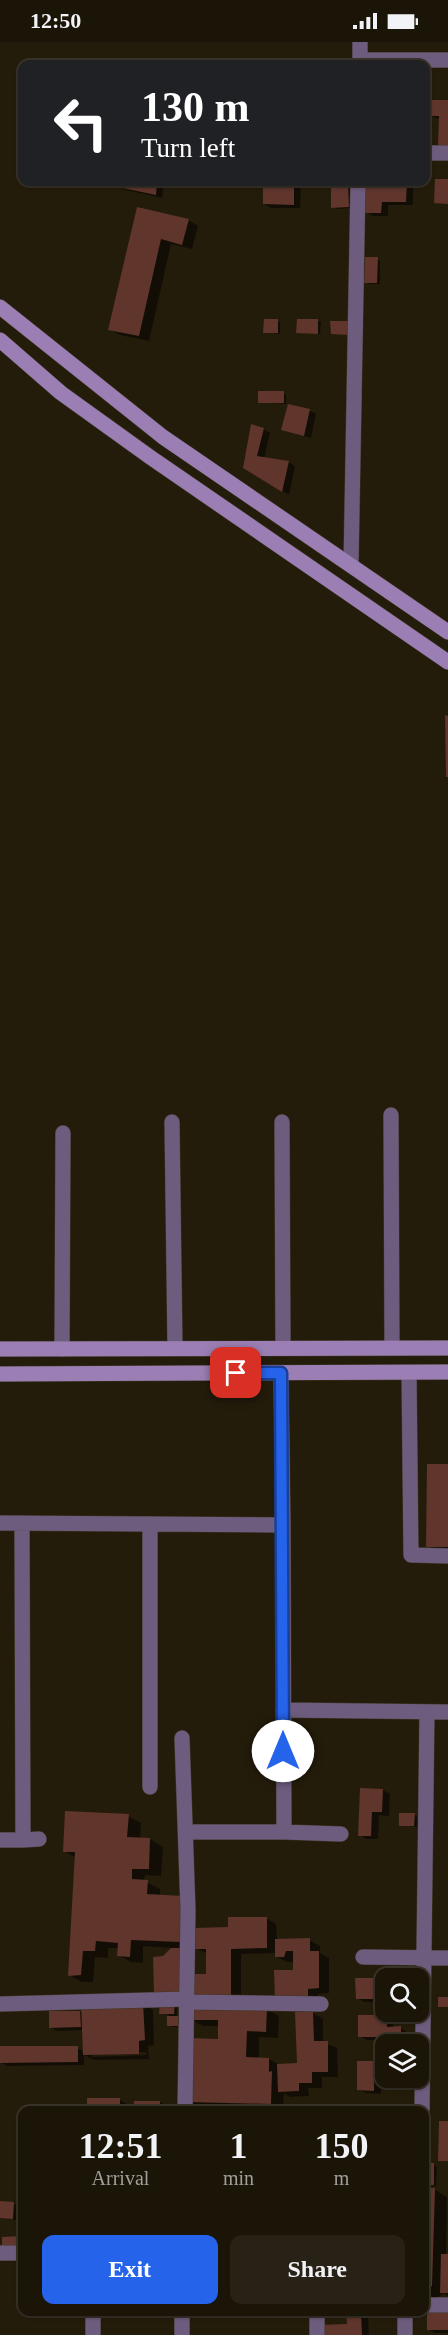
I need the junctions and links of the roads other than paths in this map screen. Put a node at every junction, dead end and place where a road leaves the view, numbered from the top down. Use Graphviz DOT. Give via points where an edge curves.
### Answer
graph roads {
  1 [pos="360,42"];
  2 [pos="360,60"];
  3 [pos="430,60"];
  4 [pos="448,60"];
  5 [pos="430,153"];
  6 [pos="448,153"];
  7 [pos="358,186"];
  8 [pos="0,307"];
  9 [pos="35,336"];
  10 [pos="0,340"];
  11 [pos="19,357"];
  12 [pos="264,507"];
  13 [pos="253,529"];
  14 [pos="351,566"];
  15 [pos="448,632"];
  16 [pos="448,662"];
  17 [pos="391,1115"];
  18 [pos="172,1122"];
  19 [pos="282,1122"];
  20 [pos="63,1133"];
  21 [pos="175,1348"];
  22 [pos="283,1348"];
  23 [pos="392,1348"];
  24 [pos="448,1348"];
  25 [pos="0,1349"];
  26 [pos="62,1349"];
  27 [pos="409,1372"];
  28 [pos="448,1372"];
  29 [pos="281,1373"];
  30 [pos="0,1374"];
  31 [pos="0,1523"];
  32 [pos="22,1523"];
  33 [pos="150,1524"];
  34 [pos="283,1525"];
  35 [pos="448,1556"];
  36 [pos="283,1710"];
  37 [pos="427,1712"];
  38 [pos="448,1712"];
  39 [pos="182,1738"];
  40 [pos="150,1787"];
  41 [pos="192,1832"];
  42 [pos="284,1832"];
  43 [pos="340,1834"];
  44 [pos="39,1839"];
  45 [pos="0,1840"];
  46 [pos="23,1840"];
  47 [pos="363,1957"];
  48 [pos="423,1957"];
  49 [pos="448,1958"];
  50 [pos="187,2000"];
  51 [pos="0,2004"];
  52 [pos="321,2004"];
  53 [pos="185,2106"];
  54 [pos="422,2106"];
  55 [pos="0,2253"];
  56 [pos="18,2253"];
  57 [pos="429,2305"];
  58 [pos="448,2305"];
  59 [pos="94,2316"];
  60 [pos="182,2316"];
  61 [pos="317,2316"];
  62 [pos="405,2316"];
  63 [pos="93,2335"];
  64 [pos="182,2335"];
  65 [pos="317,2335"];
  66 [pos="405,2335"];
  1 -- 2 [label="street"];
  3 -- 4 [label="street"];
  5 -- 6 [label="street"];
  7 -- 14 [label="street"];
  8 -- 9 [label="main road"];
  9 -- 11 [label="main road"];
  9 -- 12 [label="main road" via="163,437"];
  10 -- 11 [label="main road"];
  11 -- 13 [label="main road" via="61,393"];
  12 -- 13 [label="main road"];
  12 -- 14 [label="main road"];
  13 -- 16 [label="main road"];
  14 -- 15 [label="main road"];
  17 -- 23 [label="street"];
  18 -- 21 [label="street"];
  19 -- 22 [label="street"];
  20 -- 26 [label="street"];
  21 -- 22 [label="main road"];
  21 -- 26 [label="main road"];
  22 -- 23 [label="main road"];
  23 -- 24 [label="main road"];
  25 -- 26 [label="main road"];
  27 -- 28 [label="main road"];
  27 -- 29 [label="main road"];
  27 -- 35 [label="street" via="411,1556"];
  29 -- 30 [label="main road"];
  29 -- 34 [label="street"];
  31 -- 32 [label="street"];
  32 -- 33 [label="street"];
  32 -- 46 [label="street"];
  33 -- 34 [label="street"];
  33 -- 40 [label="street"];
  34 -- 36 [label="street"];
  36 -- 37 [label="street"];
  36 -- 42 [label="street"];
  37 -- 38 [label="street"];
  37 -- 48 [label="street"];
  39 -- 50 [label="street"];
  41 -- 42 [label="street"];
  42 -- 43 [label="street"];
  44 -- 46 [label="street"];
  45 -- 46 [label="street"];
  47 -- 48 [label="street"];
  48 -- 49 [label="street"];
  48 -- 54 [label="street"];
  50 -- 51 [label="street"];
  50 -- 52 [label="street"];
  50 -- 53 [label="street"];
  55 -- 56 [label="street"];
  57 -- 58 [label="street"];
  59 -- 63 [label="street"];
  60 -- 64 [label="street"];
  61 -- 65 [label="street"];
  62 -- 66 [label="street"];
}
